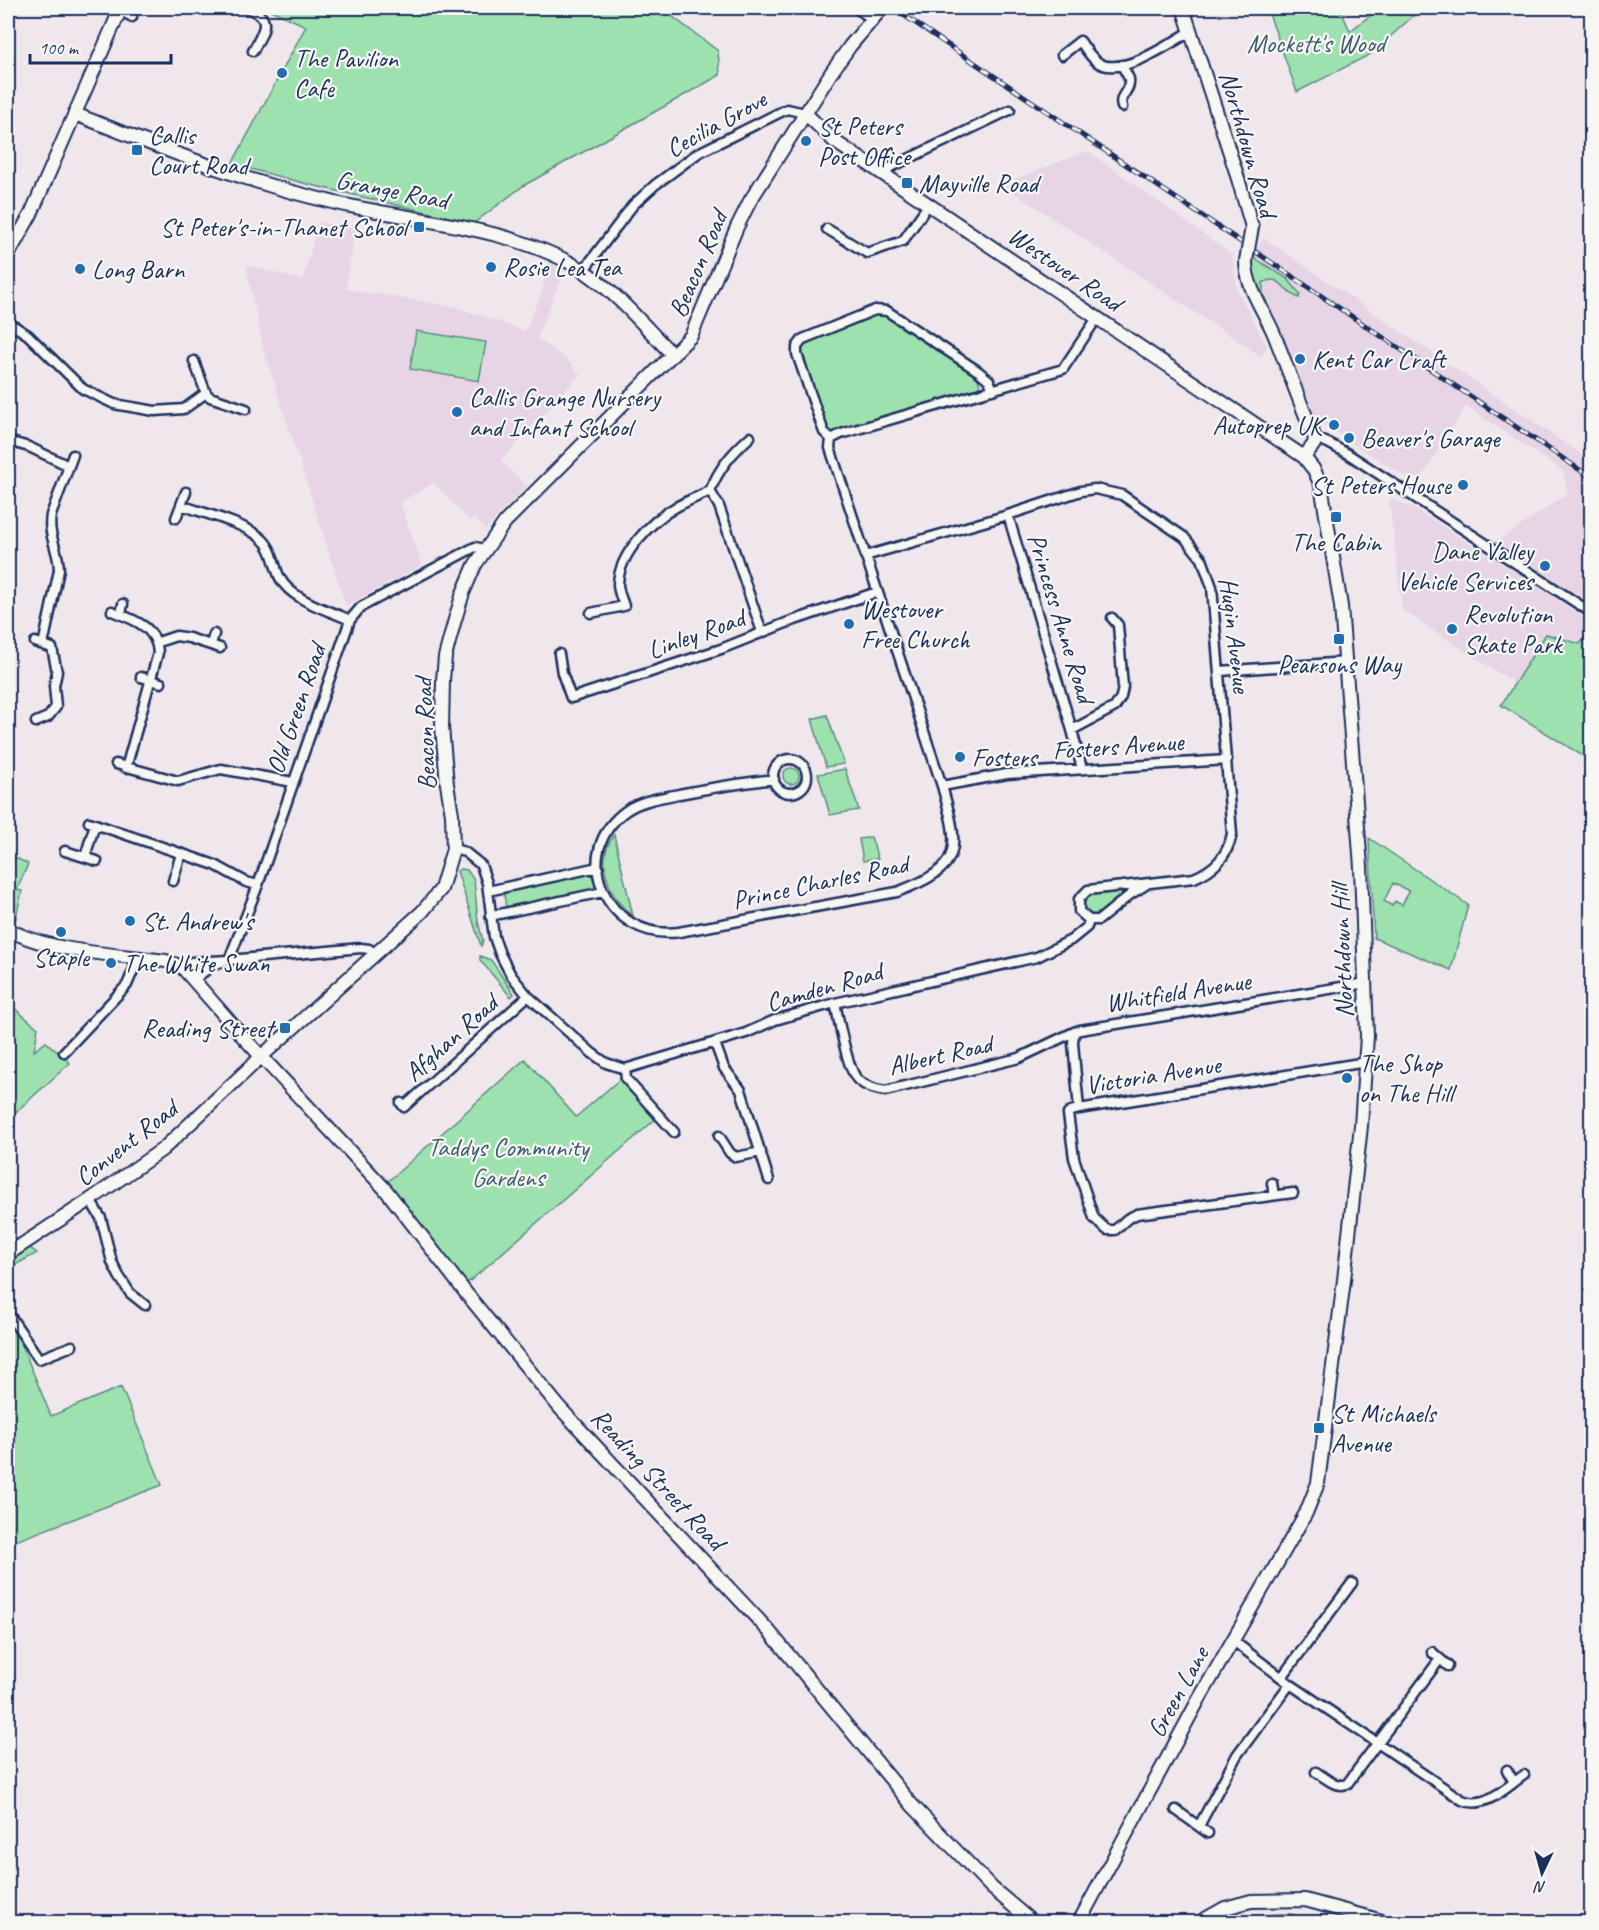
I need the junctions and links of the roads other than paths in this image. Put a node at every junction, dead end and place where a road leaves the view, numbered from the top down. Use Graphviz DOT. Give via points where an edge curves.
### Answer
graph roads {
  1 [pos="248,8"];
  2 [pos="856,8"];
  3 [pos="1183,8"];
  4 [pos="121,9"];
  5 [pos="877,13"];
  6 [pos="132,17"];
  7 [pos="1191,32"];
  8 [pos="253,51"];
  9 [pos="1062,55"];
  10 [pos="1122,65"];
  11 [pos="1122,107"];
  12 [pos="1010,110"];
  13 [pos="805,113"];
  14 [pos="75,114"];
  15 [pos="880,172"];
  16 [pos="928,205"];
  17 [pos="827,229"];
  18 [pos="8,255"];
  19 [pos="583,271"];
  20 [pos="1097,318"];
  21 [pos="8,322"];
  22 [pos="673,355"];
  23 [pos="193,361"];
  24 [pos="993,390"];
  25 [pos="206,393"];
  26 [pos="241,404"];
  27 [pos="750,437"];
  28 [pos="1315,438"];
  29 [pos="831,439"];
  30 [pos="8,441"];
  31 [pos="73,455"];
  32 [pos="1304,457"];
  33 [pos="69,466"];
  34 [pos="710,491"];
  35 [pos="186,492"];
  36 [pos="181,505"];
  37 [pos="1008,515"];
  38 [pos="176,518"];
  39 [pos="485,549"];
  40 [pos="865,556"];
  41 [pos="877,591"];
  42 [pos="123,604"];
  43 [pos="112,611"];
  44 [pos="591,613"];
  45 [pos="1592,613"];
  46 [pos="121,614"];
  47 [pos="1112,618"];
  48 [pos="350,620"];
  49 [pos="762,632"];
  50 [pos="214,634"];
  51 [pos="158,642"];
  52 [pos="211,644"];
  53 [pos="220,648"];
  54 [pos="559,654"];
  55 [pos="1347,662"];
  56 [pos="1220,671"];
  57 [pos="141,677"];
  58 [pos="151,680"];
  59 [pos="161,683"];
  60 [pos="36,722"];
  61 [pos="1072,730"];
  62 [pos="1227,759"];
  63 [pos="116,764"];
  64 [pos="126,768"];
  65 [pos="1082,769"];
  66 [pos="774,778"];
  67 [pos="293,782"];
  68 [pos="942,786"];
  69 [pos="453,849"];
  70 [pos="65,850"];
  71 [pos="181,854"];
  72 [pos="85,856"];
  73 [pos="96,861"];
  74 [pos="598,867"];
  75 [pos="173,881"];
  76 [pos="1147,884"];
  77 [pos="258,885"];
  78 [pos="488,891"];
  79 [pos="603,892"];
  80 [pos="490,916"];
  81 [pos="1089,920"];
  82 [pos="8,929"];
  83 [pos="376,954"];
  84 [pos="139,957"];
  85 [pos="1037,957"];
  86 [pos="229,960"];
  87 [pos="182,967"];
  88 [pos="193,980"];
  89 [pos="1366,983"];
  90 [pos="528,996"];
  91 [pos="835,1003"];
  92 [pos="1074,1032"];
  93 [pos="715,1043"];
  94 [pos="64,1052"];
  95 [pos="262,1056"];
  96 [pos="1366,1062"];
  97 [pos="625,1068"];
  98 [pos="400,1103"];
  99 [pos="1079,1109"];
  100 [pos="674,1132"];
  101 [pos="720,1136"];
  102 [pos="761,1152"];
  103 [pos="770,1180"];
  104 [pos="1272,1183"];
  105 [pos="1293,1193"];
  106 [pos="1274,1195"];
  107 [pos="90,1200"];
  108 [pos="8,1254"];
  109 [pos="145,1305"];
  110 [pos="8,1313"];
  111 [pos="72,1346"];
  112 [pos="1318,1483"];
  113 [pos="1352,1583"];
  114 [pos="1232,1640"];
  115 [pos="1432,1652"];
  116 [pos="1440,1659"];
  117 [pos="1448,1666"];
  118 [pos="1282,1677"];
  119 [pos="1290,1684"];
  120 [pos="1379,1744"];
  121 [pos="1507,1770"];
  122 [pos="1316,1772"];
  123 [pos="1524,1775"];
  124 [pos="1514,1782"];
  125 [pos="1176,1810"];
  126 [pos="1199,1826"];
  127 [pos="1208,1833"];
  128 [pos="1032,1923"];
  129 [pos="1079,1923"];
  130 [pos="1200,1923"];
  131 [pos="1386,1923"];
  1 -- 8 [label="street" via="260,13 265,21"];
  2 -- 5 [label="street"];
  3 -- 7 [label="street, Northdown Road"];
  4 -- 6 [label="street"];
  4 -- 14 [label="street"];
  5 -- 13 [label="street, Beacon Road"];
  7 -- 10 [label="street"];
  7 -- 28 [label="street, Northdown Road, bridge" via="1252,227 1246,274"];
  9 -- 10 [label="street" via="1080,41 1098,63"];
  10 -- 11 [label="street" via="1129,80 1128,90 1121,96"];
  12 -- 15 [label="street"];
  13 -- 15 [label="street, Westover Road" via="834,141"];
  13 -- 19 [label="street, Cecilia Grove" via="787,110 698,153 633,206"];
  13 -- 22 [label="street, Beacon Road" via="750,201 691,336"];
  14 -- 18 [label="street" via="31,214"];
  14 -- 19 [label="street, Grange Road" via="238,177 333,203 480,231 537,249"];
  15 -- 16 [label="street, Westover Road"];
  16 -- 17 [label="street" via="903,241 867,254 845,236"];
  16 -- 20 [label="street, Westover Road"];
  19 -- 22 [label="street, Grange Road" via="629,309"];
  20 -- 24 [label="street" via="1063,369"];
  20 -- 32 [label="street, Westover Road"];
  21 -- 25 [label="street" via="28,335 83,389 114,404 155,411 184,409"];
  22 -- 39 [label="street, Beacon Road" via="505,522"];
  23 -- 25 [label="street"];
  24 -- 29 [label="street"];
  24 -- 29 [label="street, Prince Charles Road" via="989,380 978,371 887,311 875,310 803,339 797,346 821,424"];
  25 -- 26 [label="street" via="218,400"];
  27 -- 34 [label="street" via="732,453"];
  28 -- 32 [label="street"];
  28 -- 45 [label="street" via="1348,454"];
  29 -- 40 [label="street, Prince Charles Road" via="830,448"];
  30 -- 33 [label="street"];
  31 -- 33 [label="street"];
  32 -- 55 [label="street, Northdown Hill" via="1321,485 1326,507"];
  33 -- 60 [label="street" via="49,524 59,559 39,644 52,648 57,672 56,707 48,717"];
  34 -- 44 [label="street" via="674,508 643,533 620,574 619,592 624,606"];
  34 -- 49 [label="street" via="719,506"];
  35 -- 36 [label="street"];
  36 -- 38 [label="street"];
  36 -- 48 [label="street" via="252,531 272,551 279,577 292,594"];
  37 -- 40 [label="street, Hugin Avenue"];
  37 -- 56 [label="street, Hugin Avenue" via="1095,489 1122,495 1184,537 1202,559 1212,587"];
  37 -- 61 [label="street, Princess Anne Road"];
  39 -- 48 [label="street, Old Green Road" via="475,547 447,561 361,607"];
  39 -- 69 [label="street, Beacon Road" via="463,593 443,680 442,727"];
  40 -- 41 [label="street, Prince Charles Road"];
  41 -- 49 [label="street, Linley Road"];
  41 -- 68 [label="street, Prince Charles Road"];
  42 -- 46 [label="street"];
  43 -- 46 [label="street"];
  46 -- 51 [label="street" via="144,625"];
  47 -- 61 [label="street" via="1118,626 1121,697 1114,707"];
  48 -- 67 [label="street, Old Green Road"];
  49 -- 54 [label="street, Linley Road" via="571,698"];
  50 -- 52 [label="street"];
  51 -- 52 [label="street" via="176,636"];
  51 -- 58 [label="street"];
  52 -- 53 [label="street"];
  55 -- 56 [label="street"];
  55 -- 89 [label="street, Northdown Hill"];
  56 -- 62 [label="street, Hugin Avenue"];
  57 -- 58 [label="street"];
  58 -- 59 [label="street"];
  58 -- 64 [label="street"];
  61 -- 65 [label="street, Princess Anne Road"];
  62 -- 65 [label="street, Fosters Avenue"];
  62 -- 76 [label="street, Hugin Avenue" via="1232,834 1224,856 1216,866 1194,878"];
  63 -- 64 [label="street"];
  64 -- 67 [label="street" via="178,781 221,769"];
  65 -- 68 [label="street, Fosters Avenue" via="1007,774"];
  66 -- 66 [label="street" via="778,765 790,759 800,762 807,774 803,787 795,792 782,790"];
  66 -- 74 [label="street" via="636,805 608,830"];
  67 -- 77 [label="street, Old Green Road"];
  68 -- 79 [label="street, Prince Charles Road" via="954,830 946,865 920,883 897,892 669,933 634,925 619,914"];
  69 -- 78 [label="street" via="465,852 481,864"];
  69 -- 83 [label="street, Beacon Road" via="446,877 433,901"];
  70 -- 72 [label="street"];
  71 -- 72 [label="street" via="92,823"];
  71 -- 75 [label="street"];
  71 -- 77 [label="street"];
  72 -- 73 [label="street"];
  74 -- 78 [label="street"];
  74 -- 79 [label="street, Prince Charles Road"];
  76 -- 81 [label="street, Hugin Avenue" via="1103,919"];
  76 -- 81 [label="street, Hugin Avenue" via="1088,890 1079,899 1079,905 1082,915"];
  77 -- 86 [label="street, Old Green Road"];
  78 -- 80 [label="street"];
  79 -- 80 [label="street"];
  80 -- 90 [label="street" via="500,954"];
  81 -- 85 [label="street, Hugin Avenue" via="1087,927 1071,940"];
  82 -- 84 [label="street" via="27,939 57,946"];
  83 -- 86 [label="street" via="361,948"];
  83 -- 95 [label="street, Beacon Road"];
  84 -- 87 [label="street"];
  84 -- 94 [label="street" via="127,984"];
  85 -- 91 [label="street, Camden Road"];
  86 -- 87 [label="street" via="191,962"];
  86 -- 88 [label="street" via="213,965"];
  87 -- 88 [label="street"];
  88 -- 95 [label="street"];
  89 -- 92 [label="street, Whitfield Avenue"];
  89 -- 96 [label="street, Northdown Hill"];
  90 -- 97 [label="street" via="592,1053 606,1063"];
  90 -- 98 [label="street, Afghan Road" via="404,1107"];
  91 -- 92 [label="street, Albert Road" via="857,1079 885,1091 1019,1058"];
  91 -- 93 [label="street, Camden Road"];
  92 -- 99 [label="street, Whitfield Avenue"];
  93 -- 97 [label="street, Camden Road"];
  93 -- 102 [label="street" via="724,1068 741,1090"];
  95 -- 107 [label="street, Convent Road" via="163,1149"];
  95 -- 128 [label="street, Reading Street Road" via="385,1189 560,1408 769,1631 912,1805 992,1888"];
  96 -- 99 [label="street, Victoria Avenue"];
  96 -- 112 [label="street, Northdown Hill"];
  97 -- 100 [label="street" via="626,1079"];
  99 -- 106 [label="street, Victoria Avenue" via="1068,1114 1074,1158 1094,1218 1107,1230 1115,1230 1137,1215"];
  101 -- 102 [label="street" via="736,1157"];
  102 -- 103 [label="street"];
  104 -- 106 [label="street"];
  105 -- 106 [label="street, Victoria Avenue"];
  107 -- 108 [label="street, Convent Road"];
  107 -- 109 [label="street" via="101,1218 119,1276 130,1293"];
  110 -- 111 [label="street" via="39,1359"];
  112 -- 114 [label="street, Green Lane" via="1306,1513"];
  113 -- 118 [label="street"];
  114 -- 118 [label="street"];
  114 -- 129 [label="street, Green Lane"];
  115 -- 116 [label="street"];
  116 -- 117 [label="street"];
  116 -- 120 [label="street"];
  118 -- 119 [label="street"];
  119 -- 120 [label="street"];
  119 -- 126 [label="street" via="1237,1755"];
  120 -- 122 [label="street" via="1347,1784 1336,1785"];
  120 -- 124 [label="street" via="1468,1803 1484,1801"];
  121 -- 124 [label="street"];
  123 -- 124 [label="street"];
  125 -- 126 [label="street"];
  126 -- 127 [label="street"];
  130 -- 131 [label="street" via="1225,1908 1251,1901 1305,1900"];
}
